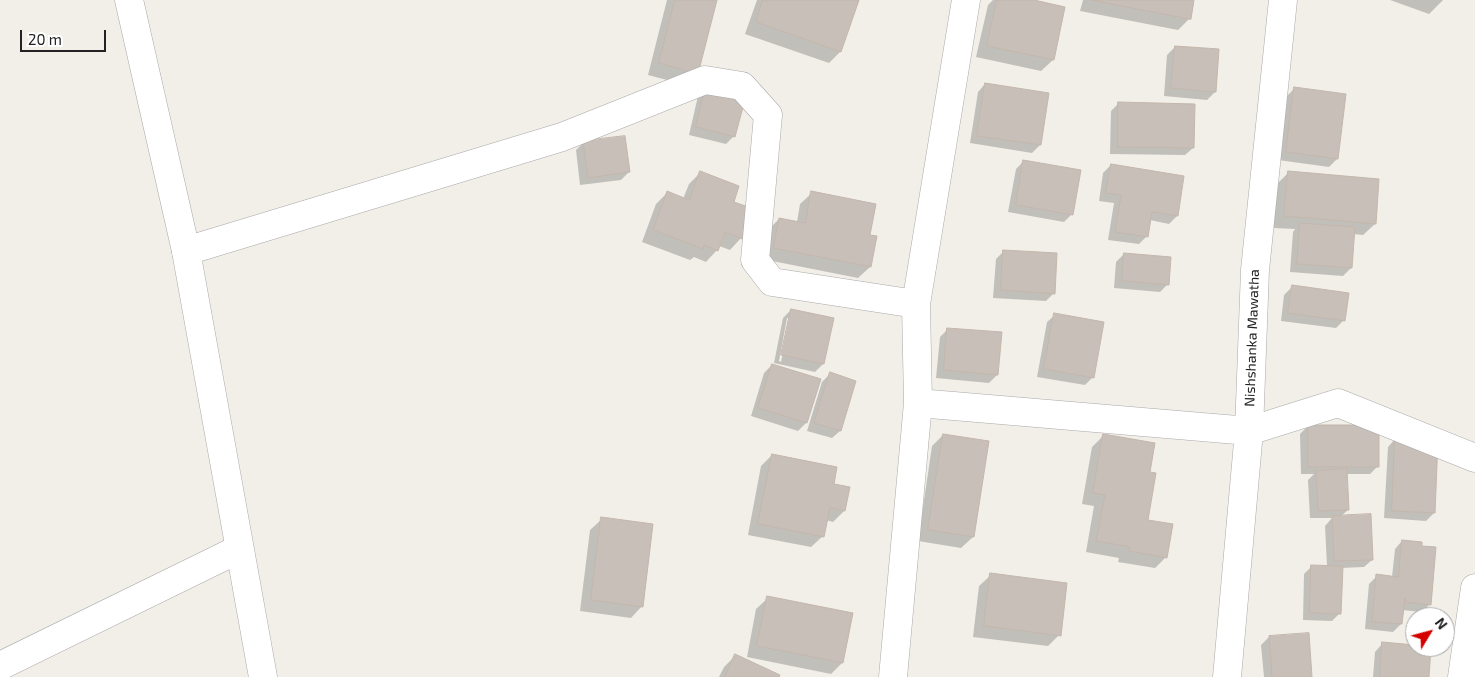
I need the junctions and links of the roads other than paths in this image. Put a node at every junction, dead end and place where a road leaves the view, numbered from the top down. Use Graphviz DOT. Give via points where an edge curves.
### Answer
graph roads {
  1 [pos="129,0"];
  2 [pos="966,0"];
  3 [pos="1283,0"];
  4 [pos="186,251"];
  5 [pos="916,304"];
  6 [pos="918,403"];
  7 [pos="1249,431"];
  8 [pos="1475,458"];
  9 [pos="239,549"];
  10 [pos="1475,588"];
  11 [pos="0,666"];
  12 [pos="263,677"];
  13 [pos="893,677"];
  14 [pos="1227,677"];
  15 [pos="1462,677"];
  1 -- 4 [label="street"];
  2 -- 5 [label="street"];
  3 -- 7 [label="street, Nishshanka Mawatha" via="1255,270"];
  4 -- 5 [label="street" via="562,137 705,80 742,86 768,115 755,260 772,282"];
  4 -- 9 [label="street"];
  5 -- 6 [label="street"];
  6 -- 7 [label="street"];
  6 -- 13 [label="street"];
  7 -- 8 [label="street" via="1338,403"];
  7 -- 14 [label="street, Nishshanka Mawatha"];
  9 -- 11 [label="street"];
  9 -- 12 [label="street"];
  10 -- 15 [label="street"];
}
